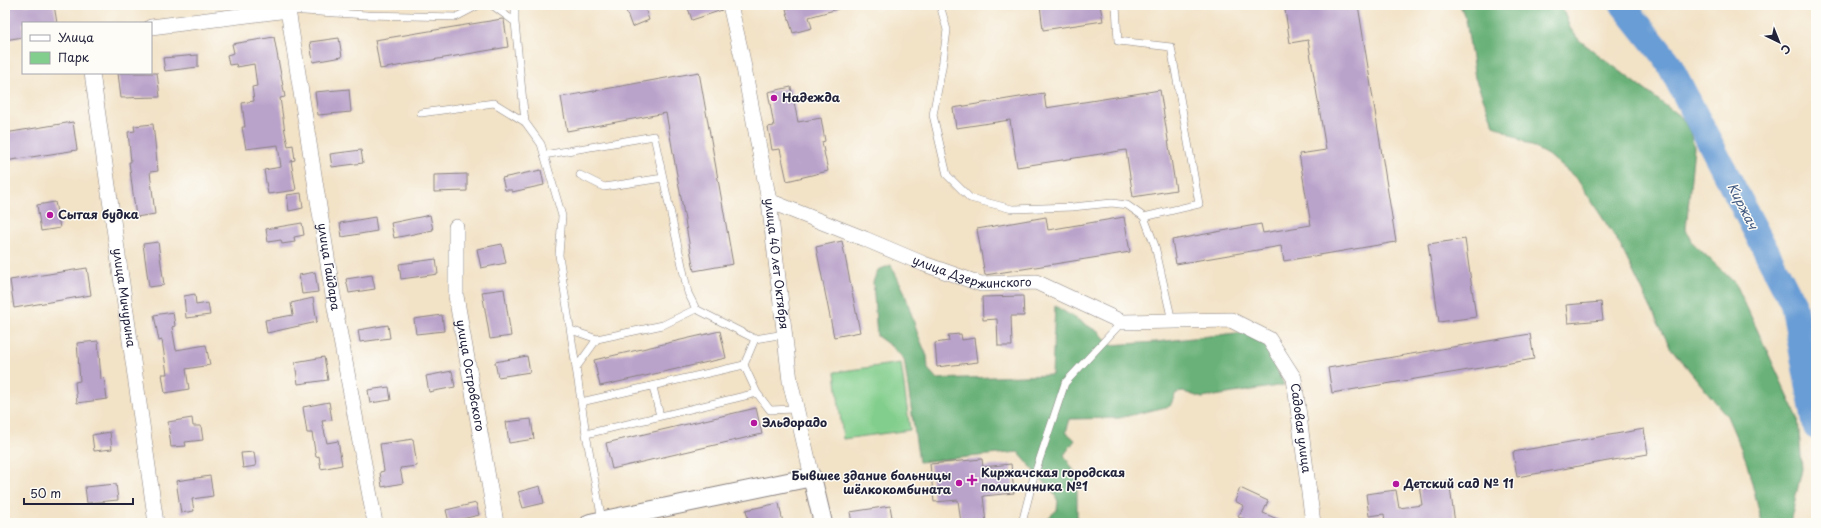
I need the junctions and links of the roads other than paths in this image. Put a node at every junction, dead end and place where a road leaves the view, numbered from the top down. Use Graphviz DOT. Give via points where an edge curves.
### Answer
graph roads {
  1 [pos="479,5"];
  2 [pos="492,5"];
  3 [pos="515,5"];
  4 [pos="730,5"];
  5 [pos="940,5"];
  6 [pos="1116,5"];
  7 [pos="288,7"];
  8 [pos="515,22"];
  9 [pos="152,26"];
  10 [pos="92,74"];
  11 [pos="421,113"];
  12 [pos="525,122"];
  13 [pos="544,155"];
  14 [pos="580,175"];
  15 [pos="663,178"];
  16 [pos="769,202"];
  17 [pos="1144,217"];
  18 [pos="456,227"];
  19 [pos="696,308"];
  20 [pos="1172,321"];
  21 [pos="1122,322"];
  22 [pos="571,330"];
  23 [pos="785,334"];
  24 [pos="597,339"];
  25 [pos="1269,339"];
  26 [pos="755,340"];
  27 [pos="744,365"];
  28 [pos="576,368"];
  29 [pos="653,387"];
  30 [pos="757,393"];
  31 [pos="581,402"];
  32 [pos="795,409"];
  33 [pos="660,416"];
  34 [pos="586,434"];
  35 [pos="812,477"];
  36 [pos="596,522"];
  37 [pos="156,523"];
  38 [pos="375,523"];
  39 [pos="496,523"];
  40 [pos="823,523"];
  41 [pos="1022,523"];
  42 [pos="1313,523"];
  1 -- 7 [label="lane" via="456,17 367,15"];
  2 -- 8 [label="lane"];
  3 -- 8 [label="lane"];
  4 -- 16 [label="street, улица 40 лет Октября"];
  5 -- 17 [label="lane" via="946,30 933,115 947,175 970,198 1012,209 1112,203 1127,205"];
  6 -- 17 [label="lane" via="1118,40 1171,48 1199,204"];
  7 -- 9 [label="street"];
  7 -- 38 [label="street, улица Гайдара" via="335,308"];
  8 -- 12 [label="lane"];
  10 -- 37 [label="street, улица Мичурина"];
  11 -- 12 [label="lane" via="494,103"];
  12 -- 13 [label="lane" via="541,144"];
  13 -- 15 [label="lane" via="654,136"];
  13 -- 22 [label="lane" via="562,216 559,255"];
  14 -- 15 [label="lane" via="604,187"];
  15 -- 19 [label="lane" via="688,293"];
  16 -- 21 [label="street, улица Дзержинского" via="981,284 1036,282"];
  16 -- 23 [label="street, улица 40 лет Октября"];
  17 -- 20 [label="lane" via="1155,246"];
  18 -- 39 [label="street, улица Островского" via="456,296"];
  19 -- 24 [label="lane" via="663,325"];
  19 -- 26 [label="lane"];
  20 -- 21 [label="street, улица Дзержинского"];
  20 -- 25 [label="street, улица Дзержинского" via="1231,320"];
  21 -- 41 [label="lane" via="1065,383 1034,476"];
  22 -- 24 [label="lane"];
  22 -- 28 [label="lane"];
  23 -- 26 [label="lane"];
  23 -- 32 [label="street, улица 40 лет Октября"];
  24 -- 28 [label="lane"];
  25 -- 42 [label="street, Садовая улица" via="1294,378"];
  26 -- 27 [label="lane"];
  27 -- 29 [label="lane"];
  27 -- 30 [label="lane"];
  28 -- 31 [label="lane"];
  29 -- 31 [label="lane"];
  29 -- 33 [label="lane"];
  30 -- 32 [label="lane" via="770,410"];
  30 -- 33 [label="lane"];
  31 -- 34 [label="lane"];
  32 -- 35 [label="street, улица 40 лет Октября"];
  33 -- 34 [label="lane"];
  34 -- 36 [label="lane"];
  35 -- 36 [label="street"];
  35 -- 40 [label="street, улица 40 лет Октября"];
}
